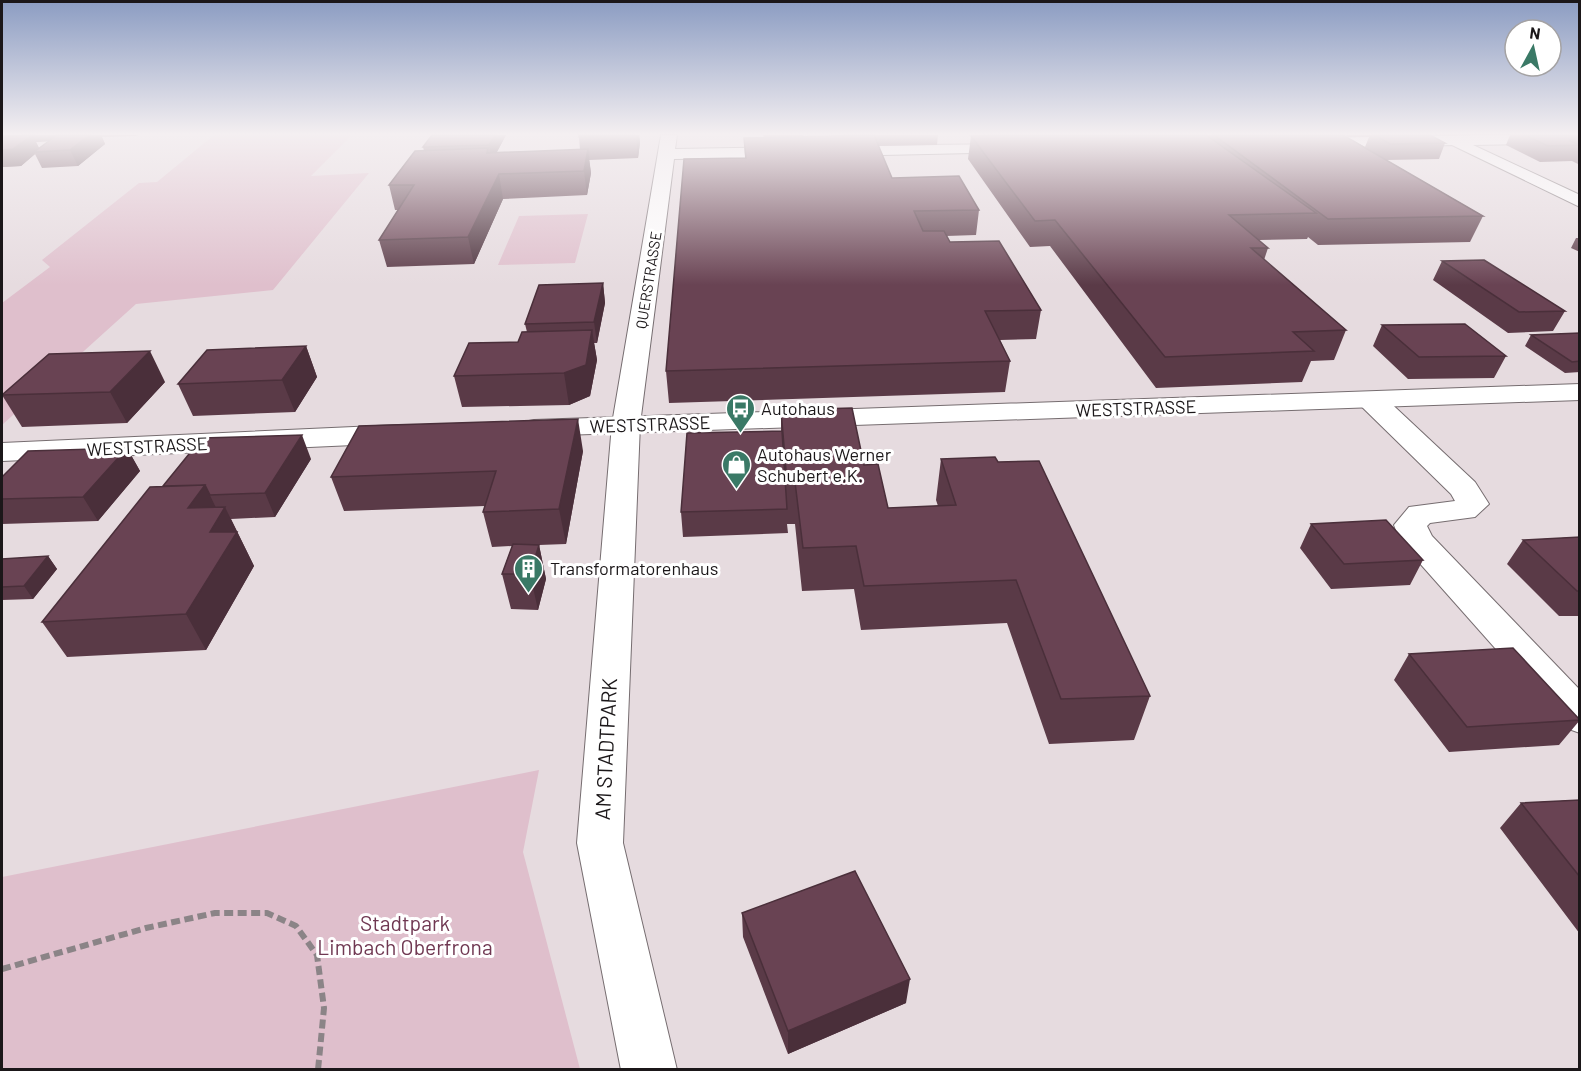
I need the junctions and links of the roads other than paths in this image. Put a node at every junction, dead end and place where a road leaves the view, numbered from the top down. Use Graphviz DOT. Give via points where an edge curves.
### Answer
graph roads {
  1 [pos="662,185"];
  2 [pos="1545,185"];
  3 [pos="1580,202"];
  4 [pos="1580,392"];
  5 [pos="1371,400"];
  6 [pos="626,424"];
  7 [pos="509,429"];
  8 [pos="427,433"];
  9 [pos="2,452"];
  10 [pos="1580,717"];
  11 [pos="649,1070"];
  1 -- 6 [label="street, QUERSTRASSE"];
  2 -- 3 [label="street"];
  4 -- 5 [label="street, WESTSTRASSE"];
  5 -- 6 [label="street, WESTSTRASSE"];
  5 -- 10 [label="street" via="1464,489 1473,504 1464,510 1420,514 1410,525 1417,541"];
  6 -- 7 [label="street, WESTSTRASSE"];
  6 -- 11 [label="street, AM STADTPARK" via="600,843"];
  8 -- 9 [label="street, WESTSTRASSE"];
}
